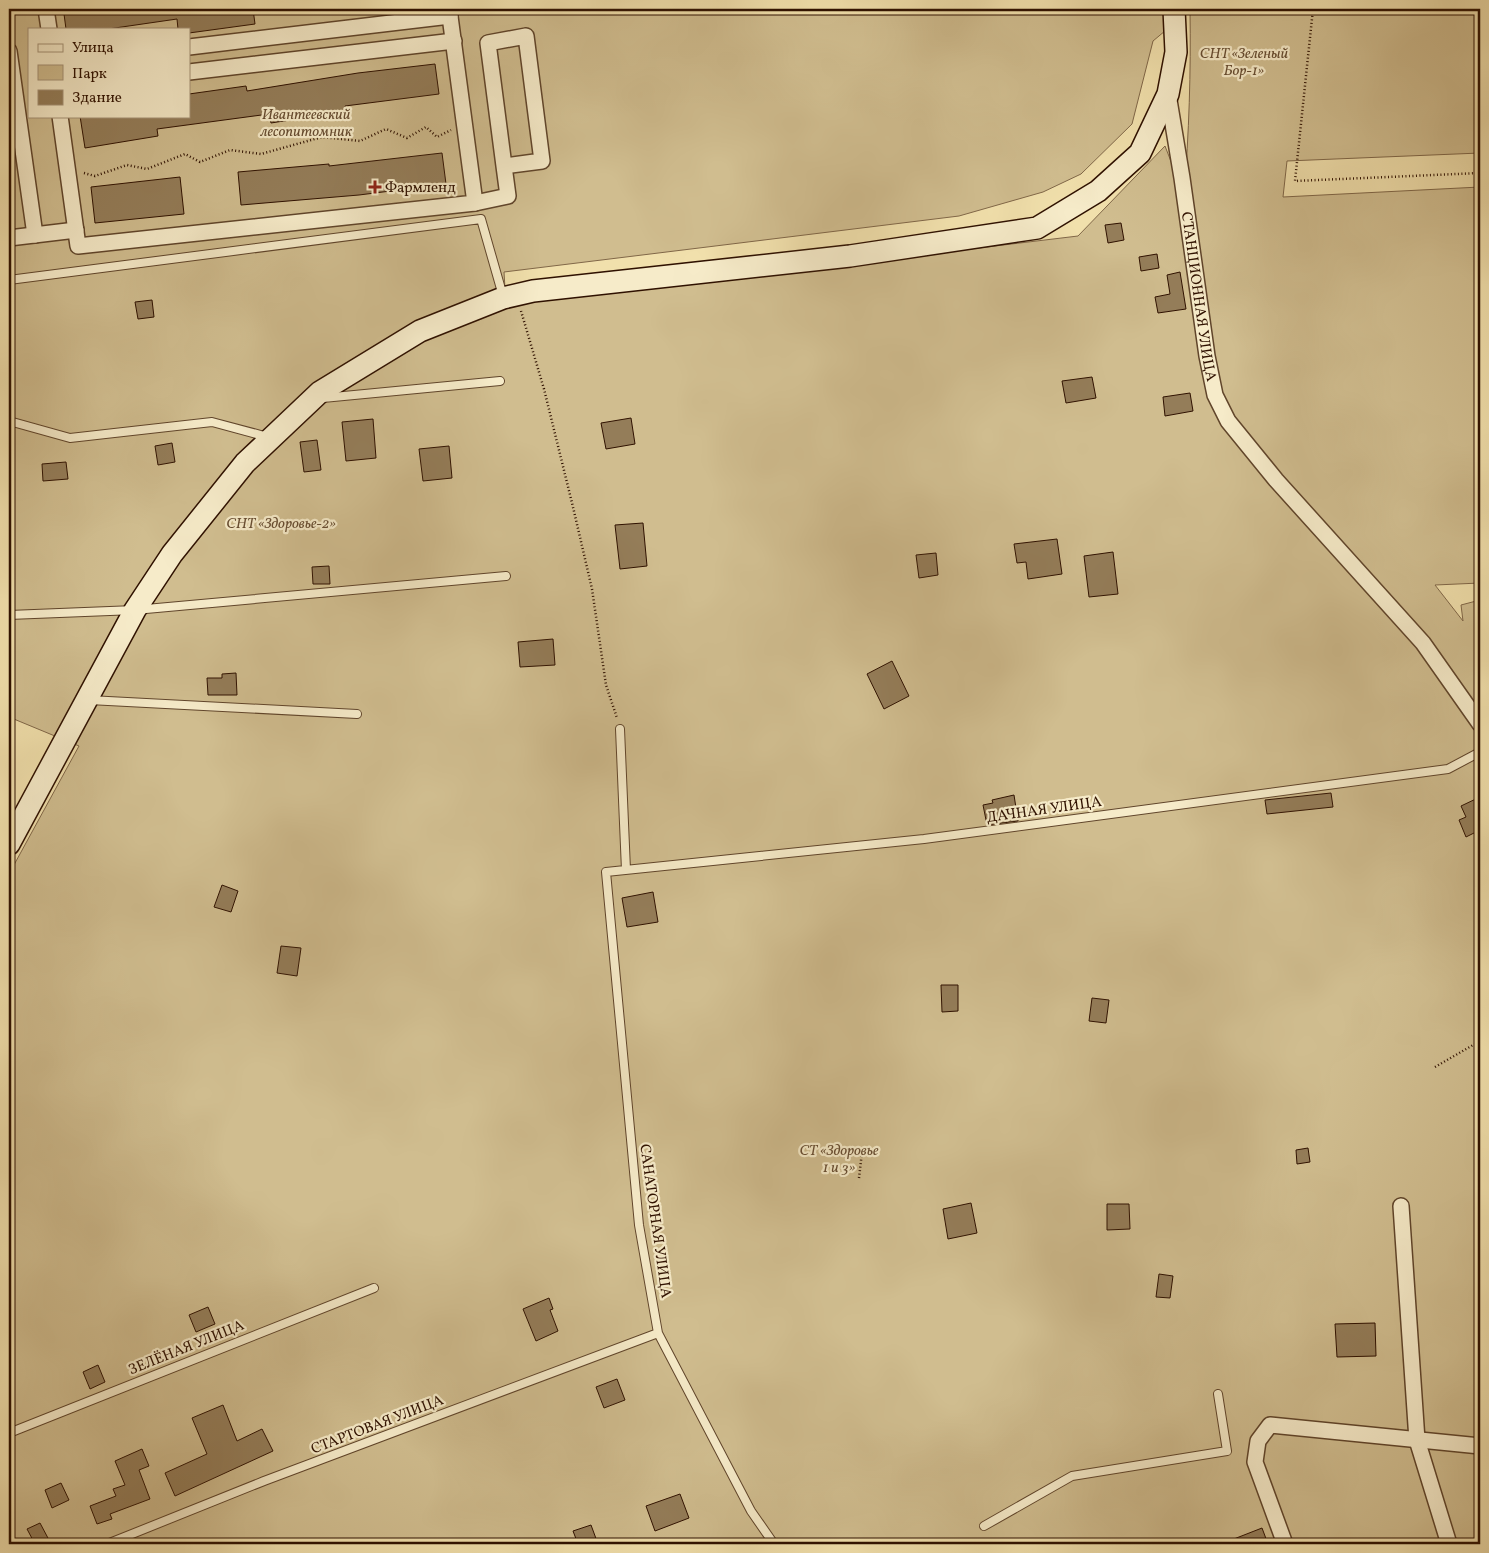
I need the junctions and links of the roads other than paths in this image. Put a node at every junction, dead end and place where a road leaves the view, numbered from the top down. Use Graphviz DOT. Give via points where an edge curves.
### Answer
graph roads {
  1 [pos="46,9"];
  2 [pos="1174,9"];
  3 [pos="450,12"];
  4 [pos="49,28"];
  5 [pos="454,41"];
  6 [pos="190,47"];
  7 [pos="9,51"];
  8 [pos="190,72"];
  9 [pos="1168,94"];
  10 [pos="60,118"];
  11 [pos="504,166"];
  12 [pos="475,203"];
  13 [pos="76,230"];
  14 [pos="35,235"];
  15 [pos="9,238"];
  16 [pos="9,280"];
  17 [pos="503,298"];
  18 [pos="500,381"];
  19 [pos="311,400"];
  20 [pos="9,421"];
  21 [pos="270,438"];
  22 [pos="506,576"];
  23 [pos="135,610"];
  24 [pos="9,615"];
  25 [pos="87,700"];
  26 [pos="357,714"];
  27 [pos="1480,724"];
  28 [pos="620,729"];
  29 [pos="1480,752"];
  30 [pos="9,844"];
  31 [pos="626,870"];
  32 [pos="606,872"];
  33 [pos="1401,1206"];
  34 [pos="374,1288"];
  35 [pos="658,1333"];
  36 [pos="1218,1394"];
  37 [pos="9,1433"];
  38 [pos="1417,1440"];
  39 [pos="1480,1446"];
  40 [pos="984,1526"];
  41 [pos="107,1544"];
  42 [pos="774,1544"];
  43 [pos="1285,1544"];
  44 [pos="1449,1544"];
  1 -- 4 [label="street"];
  2 -- 9 [label="main road" via="1176,52"];
  3 -- 5 [label="street"];
  3 -- 6 [label="street"];
  5 -- 8 [label="street"];
  5 -- 12 [label="street"];
  7 -- 14 [label="street"];
  9 -- 17 [label="main road" via="1140,153 1098,191 1037,228 850,256 534,291"];
  9 -- 27 [label="street, СТАНЦИОННАЯ УЛИЦА" via="1215,395 1228,421 1276,480 1423,643"];
  10 -- 13 [label="street"];
  11 -- 11 [label="street" via="542,161 526,36 488,43"];
  11 -- 12 [label="street" via="508,196"];
  12 -- 13 [label="street" via="78,246"];
  13 -- 14 [label="street"];
  14 -- 15 [label="street"];
  16 -- 17 [label="lane" via="481,219"];
  17 -- 19 [label="main road" via="420,331"];
  18 -- 19 [label="lane"];
  19 -- 21 [label="main road"];
  20 -- 21 [label="lane" via="70,438 212,422"];
  21 -- 23 [label="main road" via="245,463 172,554"];
  22 -- 23 [label="lane"];
  23 -- 24 [label="lane"];
  23 -- 25 [label="main road"];
  25 -- 26 [label="lane"];
  25 -- 30 [label="main road"];
  28 -- 31 [label="lane"];
  29 -- 31 [label="lane, ДАЧНАЯ УЛИЦА" via="1448,770 924,839"];
  31 -- 32 [label="lane, ДАЧНАЯ УЛИЦА"];
  32 -- 35 [label="lane, САНАТОРНАЯ УЛИЦА" via="639,1225"];
  33 -- 38 [label="street"];
  34 -- 37 [label="lane, ЗЕЛЁНАЯ УЛИЦА"];
  35 -- 41 [label="lane, СТАРТОВАЯ УЛИЦА"];
  35 -- 42 [label="lane, САНАТОРНАЯ УЛИЦА" via="751,1511"];
  36 -- 40 [label="lane" via="1227,1451 1072,1476"];
  38 -- 39 [label="street"];
  38 -- 43 [label="street" via="1270,1426 1258,1441 1255,1462"];
  38 -- 44 [label="street"];
}
